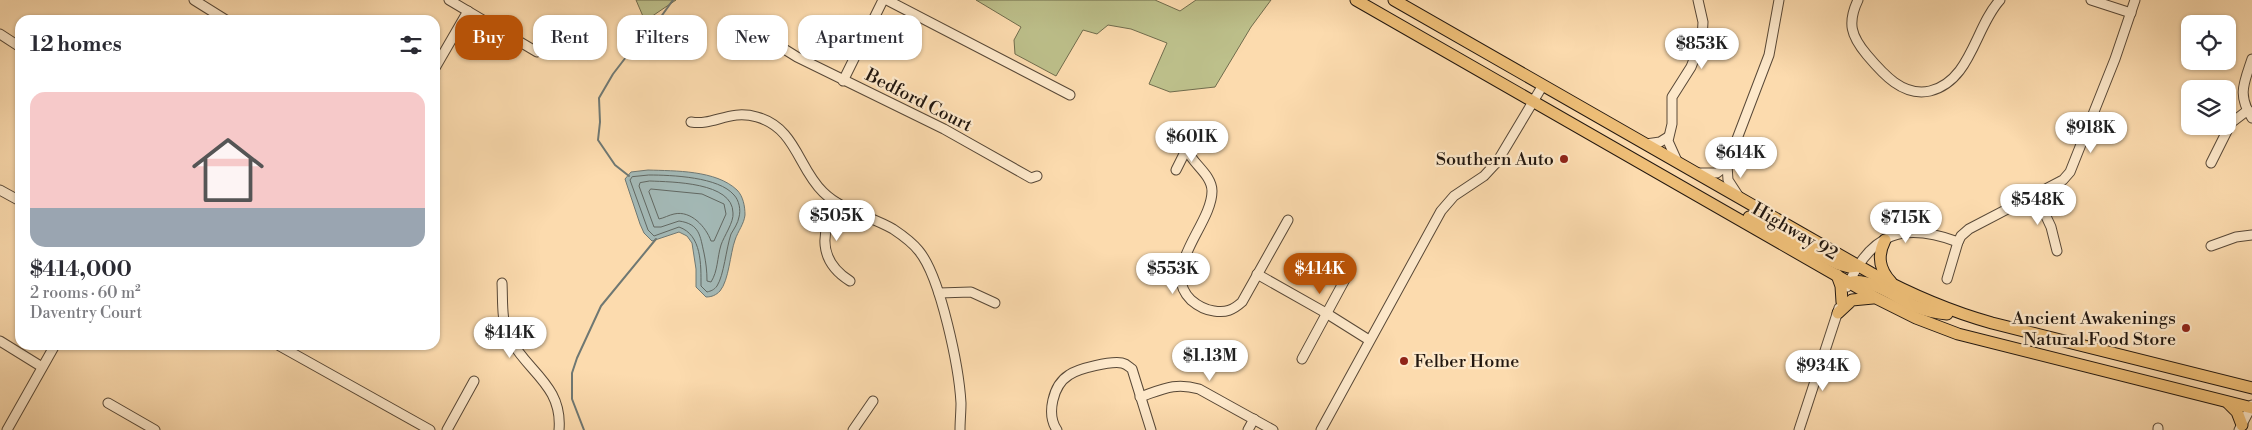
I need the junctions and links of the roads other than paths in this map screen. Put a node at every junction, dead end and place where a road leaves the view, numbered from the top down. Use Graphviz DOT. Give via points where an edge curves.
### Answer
graph roads {
  1 [pos="194,0"];
  2 [pos="449,0"];
  3 [pos="883,0"];
  4 [pos="887,0"];
  5 [pos="1356,0"];
  6 [pos="1394,0"];
  7 [pos="1405,0"];
  8 [pos="1698,0"];
  9 [pos="1779,0"];
  10 [pos="1858,0"];
  11 [pos="2000,0"];
  12 [pos="2091,0"];
  13 [pos="2135,0"];
  14 [pos="468,11"];
  15 [pos="1414,12"];
  16 [pos="2131,14"];
  17 [pos="218,15"];
  18 [pos="0,34"];
  19 [pos="15,44"];
  20 [pos="533,50"];
  21 [pos="788,51"];
  22 [pos="440,59"];
  23 [pos="2252,59"];
  24 [pos="844,81"];
  25 [pos="1544,85"];
  26 [pos="1070,95"];
  27 [pos="1533,102"];
  28 [pos="2250,114"];
  29 [pos="691,122"];
  30 [pos="1196,128"];
  31 [pos="1668,137"];
  32 [pos="1646,144"];
  33 [pos="1188,146"];
  34 [pos="1678,162"];
  35 [pos="2211,163"];
  36 [pos="1727,165"];
  37 [pos="1176,170"];
  38 [pos="1696,172"];
  39 [pos="1037,176"];
  40 [pos="0,190"];
  41 [pos="2036,194"];
  42 [pos="1740,197"];
  43 [pos="15,198"];
  44 [pos="837,202"];
  45 [pos="1721,209"];
  46 [pos="1288,220"];
  47 [pos="2252,235"];
  48 [pos="1885,240"];
  49 [pos="1958,242"];
  50 [pos="2211,246"];
  51 [pos="2058,251"];
  52 [pos="1858,266"];
  53 [pos="1349,272"];
  54 [pos="1257,274"];
  55 [pos="1836,275"];
  56 [pos="1947,278"];
  57 [pos="850,281"];
  58 [pos="502,283"];
  59 [pos="1849,283"];
  60 [pos="1896,286"];
  61 [pos="939,292"];
  62 [pos="1876,298"];
  63 [pos="996,303"];
  64 [pos="1840,307"];
  65 [pos="1326,313"];
  66 [pos="1962,314"];
  67 [pos="1369,340"];
  68 [pos="0,342"];
  69 [pos="52,350"];
  70 [pos="287,350"];
  71 [pos="1302,359"];
  72 [pos="42,367"];
  73 [pos="474,381"];
  74 [pos="2252,388"];
  75 [pos="1140,397"];
  76 [pos="873,401"];
  77 [pos="2226,402"];
  78 [pos="108,403"];
  79 [pos="2252,407"];
  80 [pos="1254,420"];
  81 [pos="2240,428"];
  82 [pos="7,430"];
  83 [pos="155,430"];
  84 [pos="430,430"];
  85 [pos="447,430"];
  86 [pos="559,430"];
  87 [pos="853,430"];
  88 [pos="960,430"];
  89 [pos="1057,430"];
  90 [pos="1151,430"];
  91 [pos="1248,430"];
  92 [pos="1273,430"];
  93 [pos="1321,430"];
  94 [pos="1799,430"];
  1 -- 17 [label="street"];
  2 -- 14 [label="street"];
  3 -- 24 [label="street"];
  4 -- 26 [label="street"];
  5 -- 27 [label="main road, Highway 92"];
  6 -- 15 [label="main road, Highway 92"];
  7 -- 15 [label="street"];
  8 -- 31 [label="street" via="1703,22 1702,39 1691,67 1672,97 1672,124"];
  9 -- 36 [label="street" via="1769,55"];
  10 -- 11 [label="street" via="1852,15 1856,41 1890,79 1908,90 1920,92 1938,89 1955,78"];
  12 -- 16 [label="street"];
  13 -- 16 [label="street"];
  14 -- 20 [label="street"];
  14 -- 22 [label="street"];
  15 -- 25 [label="main road, Highway 92"];
  16 -- 41 [label="street" via="2070,172 2063,180"];
  18 -- 19 [label="street"];
  21 -- 24 [label="street, Bedford Court"];
  23 -- 28 [label="street" via="2242,91"];
  24 -- 39 [label="street, Bedford Court" via="942,128 1031,178"];
  25 -- 27 [label="street"];
  25 -- 32 [label="main road, Highway 92"];
  27 -- 45 [label="main road, Highway 92"];
  27 -- 67 [label="street" via="1494,166 1441,210"];
  28 -- 35 [label="street" via="2231,123"];
  29 -- 44 [label="street" via="708,122 735,114 770,122 792,142 824,193"];
  30 -- 33 [label="street"];
  31 -- 32 [label="street" via="1656,144"];
  31 -- 34 [label="street" via="1670,149"];
  32 -- 34 [label="main road, Highway 92"];
  33 -- 37 [label="street"];
  33 -- 54 [label="street" via="1190,156 1209,180 1212,191 1203,220 1182,263 1180,273 1186,295 1207,310 1222,313 1242,302"];
  34 -- 38 [label="main road, Highway 92"];
  36 -- 38 [label="street" via="1717,173"];
  36 -- 42 [label="street" via="1728,180"];
  38 -- 42 [label="main road, Highway 92"];
  40 -- 43 [label="street"];
  41 -- 49 [label="street" via="1969,229"];
  41 -- 51 [label="street"];
  42 -- 52 [label="main road, Highway 92"];
  44 -- 57 [label="street" via="827,224 827,256 832,268"];
  44 -- 61 [label="street" via="908,240 928,265"];
  45 -- 52 [label="main road" via="1756,221 1838,264"];
  45 -- 55 [label="main road, Highway 92"];
  46 -- 54 [label="street"];
  47 -- 50 [label="street"];
  48 -- 49 [label="street" via="1899,233 1918,231"];
  48 -- 52 [label="street" via="1871,250"];
  48 -- 60 [label="main road" via="1880,262"];
  49 -- 56 [label="street"];
  52 -- 59 [label="street"];
  52 -- 60 [label="main road, Highway 92"];
  53 -- 65 [label="street"];
  54 -- 65 [label="street"];
  55 -- 59 [label="main road, Highway 92"];
  55 -- 64 [label="main road" via="1842,291"];
  58 -- 86 [label="street" via="506,328 520,352 551,390"];
  59 -- 62 [label="main road, Highway 92"];
  59 -- 64 [label="street"];
  59 -- 66 [label="main road" via="1869,283 1925,310"];
  60 -- 66 [label="main road, Highway 92"];
  61 -- 63 [label="street" via="971,292"];
  61 -- 88 [label="street" via="958,378"];
  62 -- 64 [label="main road" via="1852,300"];
  62 -- 77 [label="main road, Highway 92" via="1958,334"];
  64 -- 94 [label="street"];
  65 -- 67 [label="street"];
  65 -- 71 [label="street"];
  66 -- 74 [label="main road, Highway 92"];
  67 -- 93 [label="street"];
  68 -- 72 [label="street"];
  69 -- 72 [label="street"];
  70 -- 84 [label="street"];
  72 -- 82 [label="street"];
  73 -- 85 [label="street"];
  75 -- 80 [label="street" via="1168,387 1187,386 1199,389"];
  75 -- 89 [label="street" via="1132,370 1126,364 1120,362 1077,371 1067,376 1051,404 1050,414"];
  75 -- 90 [label="street"];
  76 -- 87 [label="street"];
  77 -- 79 [label="main road, Highway 92"];
  77 -- 81 [label="main road" via="2237,412"];
  78 -- 83 [label="street"];
  79 -- 81 [label="street"];
  80 -- 91 [label="street"];
  80 -- 92 [label="street"];
}
